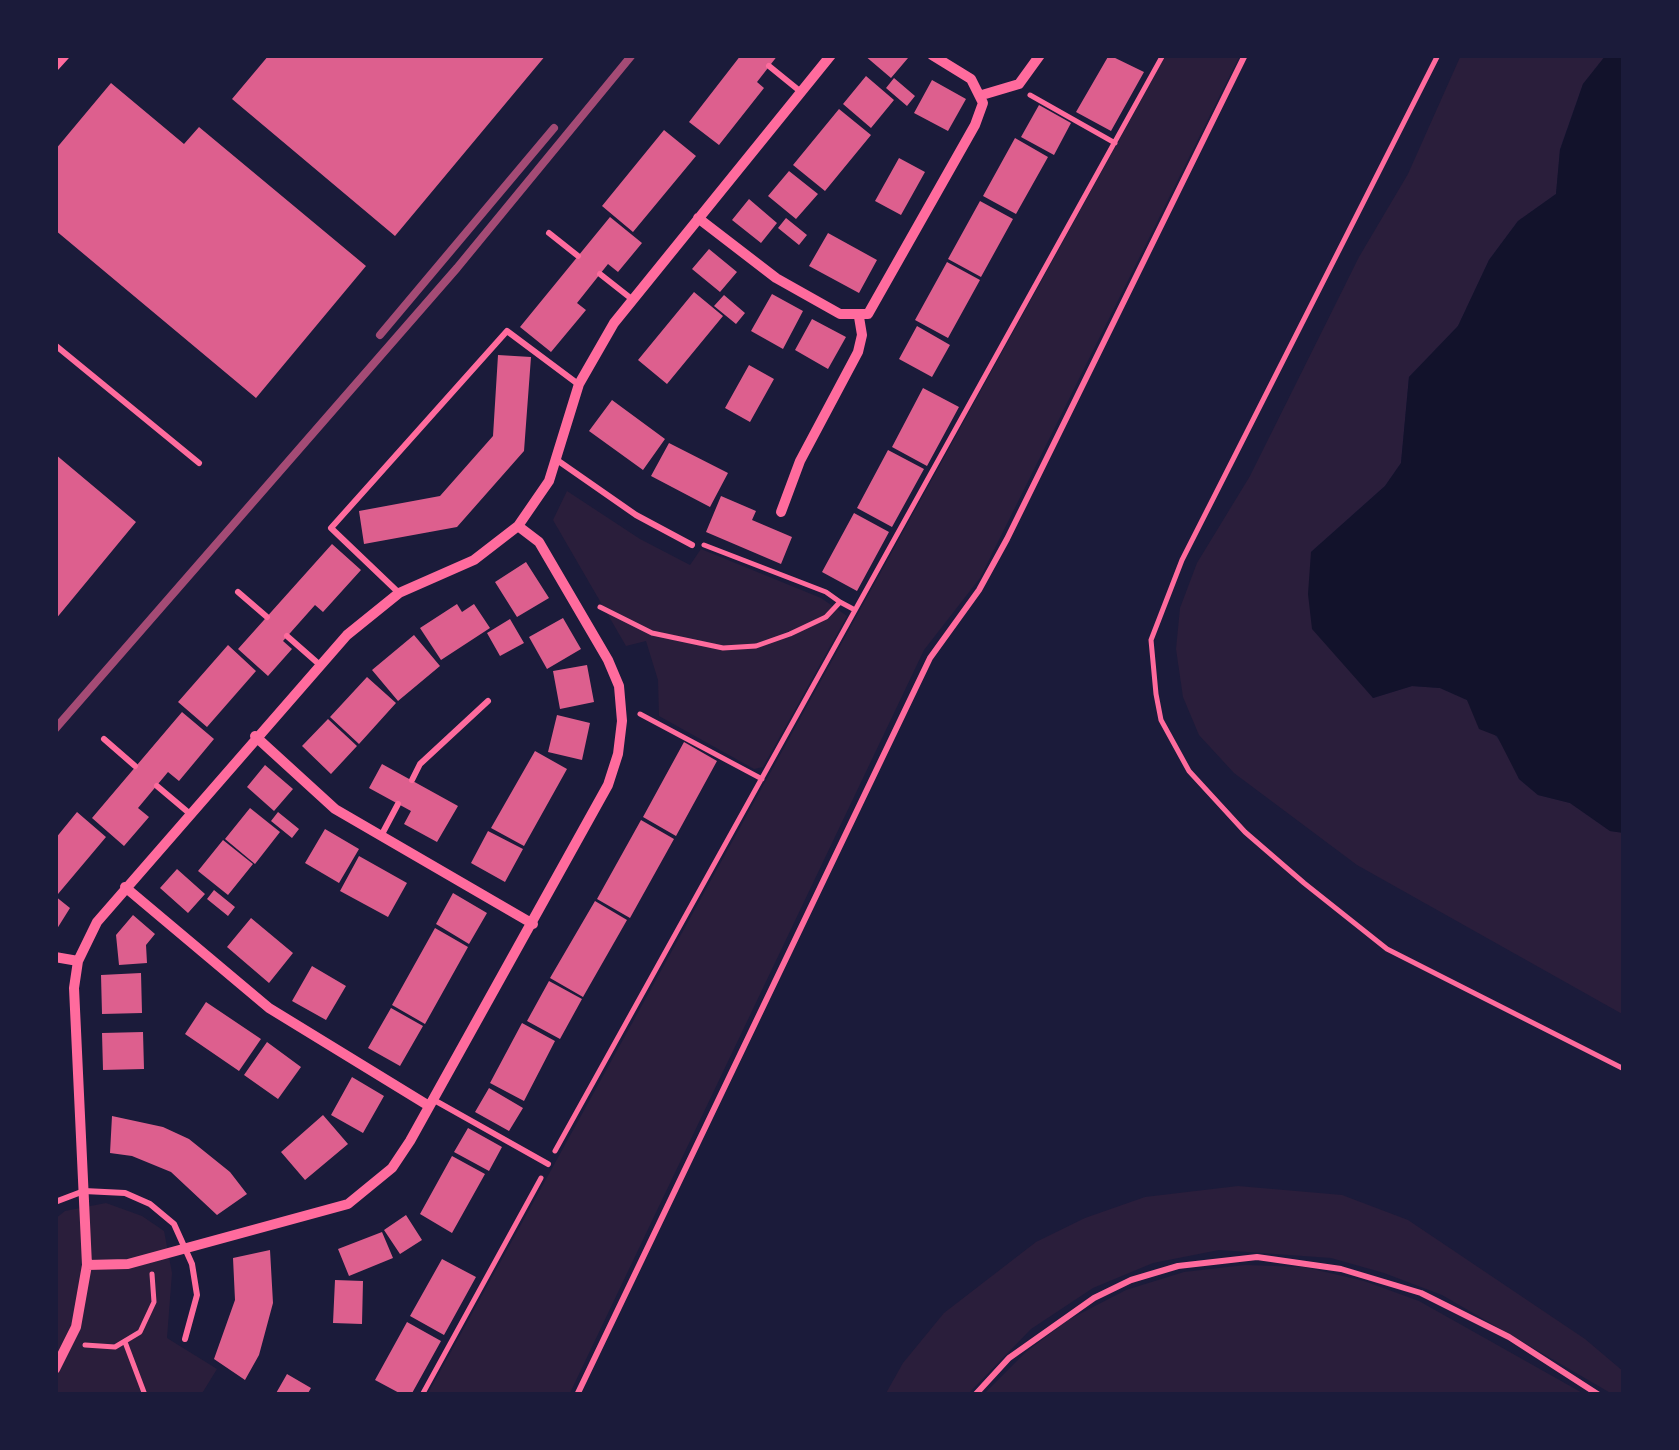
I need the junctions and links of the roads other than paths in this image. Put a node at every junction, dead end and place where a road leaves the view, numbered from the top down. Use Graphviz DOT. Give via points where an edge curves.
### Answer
graph roads {
  1 [pos="65,55"];
  2 [pos="830,55"];
  3 [pos="932,55"];
  4 [pos="1040,55"];
  5 [pos="1245,55"];
  6 [pos="55,66"];
  7 [pos="769,66"];
  8 [pos="801,92"];
  9 [pos="982,95"];
  10 [pos="698,218"];
  11 [pos="549,233"];
  12 [pos="578,256"];
  13 [pos="600,274"];
  14 [pos="633,300"];
  15 [pos="858,317"];
  16 [pos="55,345"];
  17 [pos="579,384"];
  18 [pos="556,459"];
  19 [pos="198,463"];
  20 [pos="780,512"];
  21 [pos="518,526"];
  22 [pos="692,545"];
  23 [pos="238,592"];
  24 [pos="399,593"];
  25 [pos="266,617"];
  26 [pos="287,636"];
  27 [pos="320,665"];
  28 [pos="488,701"];
  29 [pos="255,736"];
  30 [pos="104,739"];
  31 [pos="135,766"];
  32 [pos="412,780"];
  33 [pos="157,786"];
  34 [pos="398,804"];
  35 [pos="189,813"];
  36 [pos="381,836"];
  37 [pos="125,887"];
  38 [pos="533,924"];
  39 [pos="55,957"];
  40 [pos="78,962"];
  41 [pos="431,1103"];
  42 [pos="548,1164"];
  43 [pos="84,1191"];
  44 [pos="55,1202"];
  45 [pos="186,1248"];
  46 [pos="87,1265"];
  47 [pos="185,1339"];
  48 [pos="55,1369"];
  49 [pos="576,1395"];
  50 [pos="975,1395"];
  51 [pos="1600,1395"];
  1 -- 6 [label="street"];
  2 -- 8 [label="street"];
  3 -- 9 [label="street" via="971,79"];
  4 -- 9 [label="street" via="1020,84"];
  5 -- 49 [label="lane" via="998,556 930,658"];
  7 -- 8 [label="lane"];
  8 -- 10 [label="street"];
  9 -- 15 [label="street" via="976,125 875,306"];
  10 -- 14 [label="street"];
  10 -- 15 [label="street" via="776,278 840,314"];
  11 -- 12 [label="lane"];
  13 -- 14 [label="lane"];
  14 -- 17 [label="street"];
  15 -- 20 [label="street" via="858,352"];
  16 -- 19 [label="lane"];
  17 -- 18 [label="street"];
  17 -- 24 [label="lane" via="508,331 330,528"];
  18 -- 21 [label="street" via="538,504"];
  18 -- 22 [label="lane" via="636,516"];
  21 -- 24 [label="street" via="474,560"];
  21 -- 38 [label="street" via="539,542 573,594 613,673 620,703 618,754 608,785"];
  23 -- 25 [label="lane"];
  24 -- 27 [label="street"];
  26 -- 27 [label="lane"];
  27 -- 29 [label="street"];
  28 -- 32 [label="lane" via="420,764"];
  29 -- 35 [label="street"];
  29 -- 36 [label="street" via="335,809"];
  30 -- 31 [label="lane"];
  33 -- 35 [label="lane"];
  34 -- 36 [label="lane"];
  35 -- 37 [label="street"];
  36 -- 38 [label="street"];
  37 -- 40 [label="street" via="97,922"];
  37 -- 41 [label="street" via="270,1008"];
  38 -- 41 [label="street"];
  39 -- 40 [label="street"];
  40 -- 43 [label="street"];
  41 -- 42 [label="lane"];
  41 -- 45 [label="street" via="392,1168 348,1204"];
  43 -- 44 [label="lane"];
  43 -- 45 [label="lane" via="150,1204 174,1224"];
  43 -- 46 [label="street"];
  45 -- 46 [label="street" via="128,1264"];
  45 -- 47 [label="lane" via="197,1295"];
  46 -- 48 [label="street" via="76,1327"];
  50 -- 51 [label="lane" via="1052,1324 1118,1286 1178,1266 1257,1257 1341,1269 1420,1293"];
}
